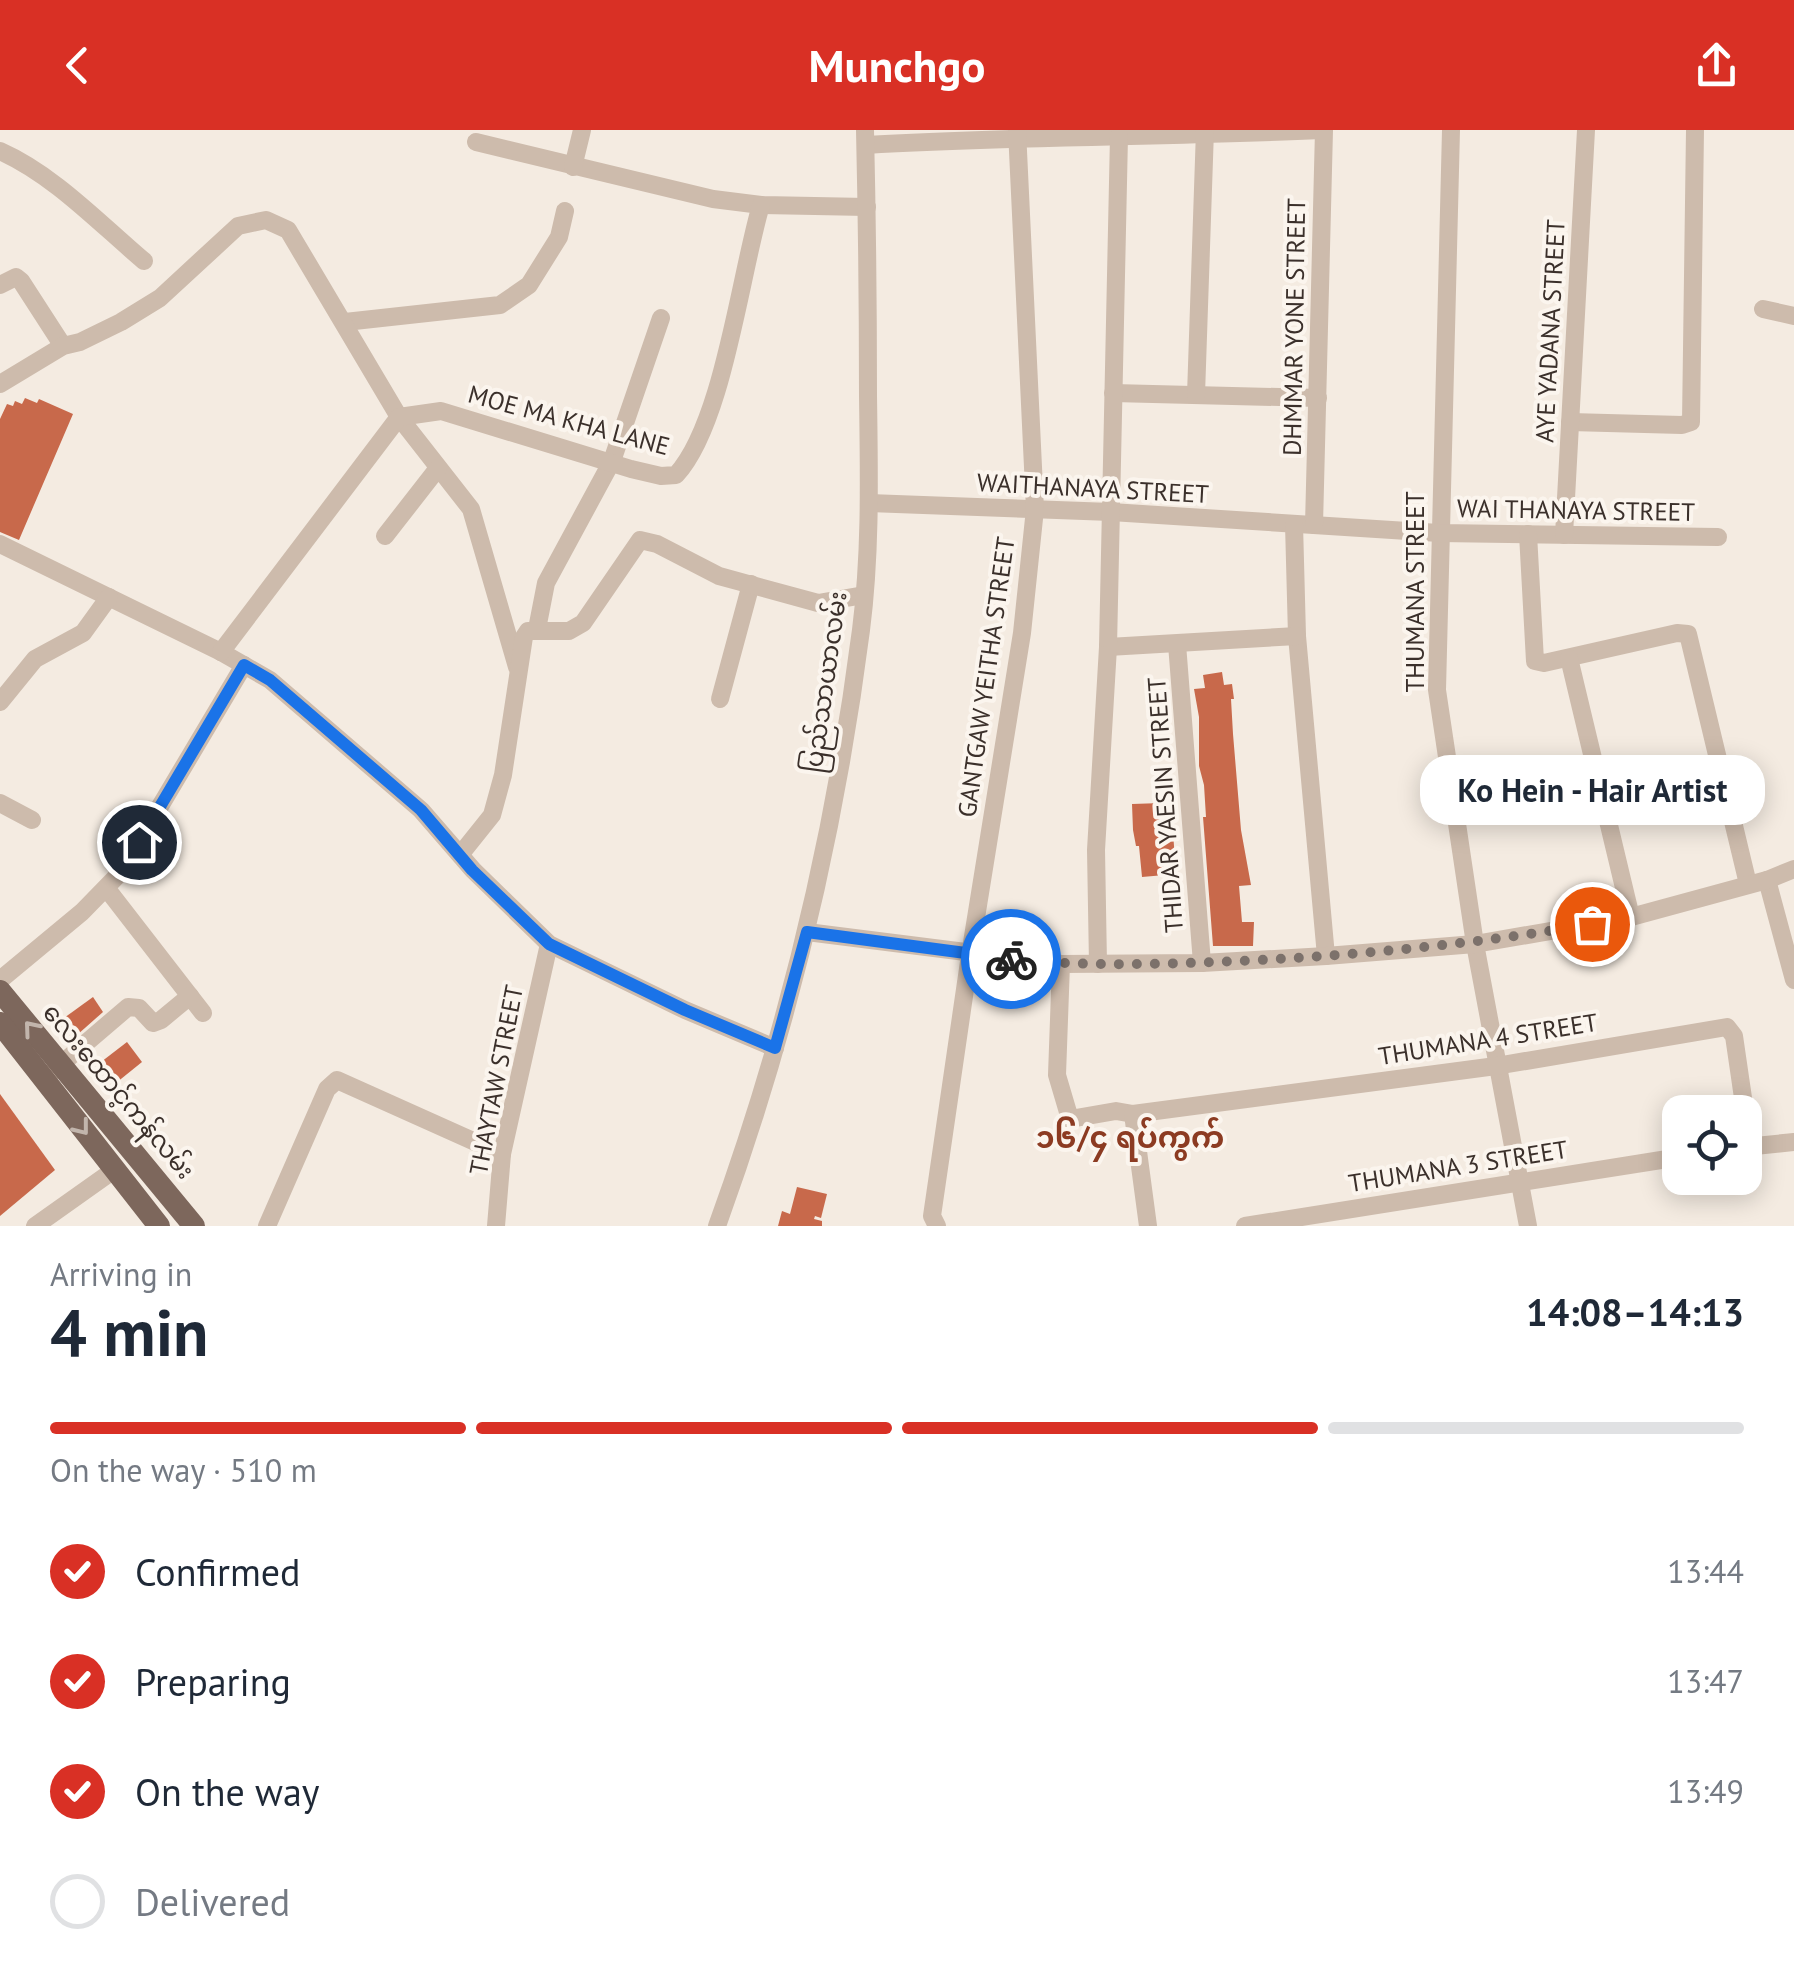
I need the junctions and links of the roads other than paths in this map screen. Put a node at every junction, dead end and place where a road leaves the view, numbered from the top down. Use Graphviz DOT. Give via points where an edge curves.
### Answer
graph roads {
  1 [pos="582,130"];
  2 [pos="1322,130"];
  3 [pos="1451,130"];
  4 [pos="1586,130"];
  5 [pos="1695,130"];
  6 [pos="1017,133"];
  7 [pos="1205,133"];
  8 [pos="1119,136"];
  9 [pos="865,138"];
  10 [pos="476,142"];
  11 [pos="0,151"];
  12 [pos="573,167"];
  13 [pos="761,205"];
  14 [pos="867,207"];
  15 [pos="565,211"];
  16 [pos="144,261"];
  17 [pos="0,285"];
  18 [pos="1763,309"];
  19 [pos="1794,316"];
  20 [pos="661,318"];
  21 [pos="345,322"];
  22 [pos="63,346"];
  23 [pos="0,384"];
  24 [pos="1113,392"];
  25 [pos="1196,395"];
  26 [pos="1318,398"];
  27 [pos="399,417"];
  28 [pos="1570,422"];
  29 [pos="612,461"];
  30 [pos="438,468"];
  31 [pos="870,504"];
  32 [pos="1034,509"];
  33 [pos="1111,512"];
  34 [pos="1294,524"];
  35 [pos="1314,525"];
  36 [pos="1439,534"];
  37 [pos="1528,534"];
  38 [pos="1564,535"];
  39 [pos="384,536"];
  40 [pos="1718,537"];
  41 [pos="0,544"];
  42 [pos="751,584"];
  43 [pos="864,595"];
  44 [pos="109,598"];
  45 [pos="537,629"];
  46 [pos="1297,636"];
  47 [pos="1178,644"];
  48 [pos="1108,647"];
  49 [pos="221,652"];
  50 [pos="1569,658"];
  51 [pos="244,665"];
  52 [pos="517,666"];
  53 [pos="720,698"];
  54 [pos="0,702"];
  55 [pos="0,803"];
  56 [pos="32,820"];
  57 [pos="460,855"];
  58 [pos="1794,869"];
  59 [pos="1767,880"];
  60 [pos="1748,884"];
  61 [pos="107,889"];
  62 [pos="1632,917"];
  63 [pos="807,932"];
  64 [pos="549,944"];
  65 [pos="1474,944"];
  66 [pos="970,955"];
  67 [pos="1326,956"];
  68 [pos="1202,963"];
  69 [pos="1061,964"];
  70 [pos="1098,964"];
  71 [pos="0,980"];
  72 [pos="1794,980"];
  73 [pos="0,991"];
  74 [pos="190,996"];
  75 [pos="203,1013"];
  76 [pos="0,1024"];
  77 [pos="775,1048"];
  78 [pos="1496,1066"];
  79 [pos="53,1072"];
  80 [pos="1742,1095"];
  81 [pos="1133,1114"];
  82 [pos="1794,1142"];
  83 [pos="1762,1145"];
  84 [pos="502,1154"];
  85 [pos="1662,1160"];
  86 [pos="114,1170"];
  87 [pos="1519,1182"];
  88 [pos="35,1226"];
  89 [pos="159,1226"];
  90 [pos="194,1226"];
  91 [pos="267,1226"];
  92 [pos="496,1226"];
  93 [pos="717,1226"];
  94 [pos="937,1226"];
  95 [pos="1148,1226"];
  96 [pos="1244,1226"];
  97 [pos="1528,1226"];
  1 -- 12 [label="street"];
  2 -- 7 [label="street"];
  2 -- 26 [label="street, DHMMAR YONE STREET"];
  3 -- 36 [label="street, THUMANA STREET"];
  4 -- 28 [label="street, AYE YADANA STREET"];
  5 -- 28 [label="street" via="1691,422"];
  6 -- 8 [label="street"];
  6 -- 9 [label="street"];
  6 -- 32 [label="street, GANTGAW YEITHA STREET"];
  7 -- 8 [label="street"];
  7 -- 25 [label="street"];
  8 -- 24 [label="street"];
  9 -- 14 [label="street, ပြည်သာယာလမ်း"];
  10 -- 12 [label="street"];
  11 -- 16 [label="street" via="68,196"];
  12 -- 13 [label="street"];
  13 -- 14 [label="street"];
  13 -- 29 [label="street, MOE MA KHA LANE" via="720,380 688,462 676,475 660,476"];
  14 -- 31 [label="street, ပြည်သာယာလမ်း"];
  15 -- 21 [label="street" via="559,237 528,285 500,304"];
  17 -- 22 [label="street" via="21,281"];
  18 -- 19 [label="street"];
  20 -- 29 [label="street"];
  21 -- 22 [label="street" via="288,230 266,220 238,226 160,298"];
  21 -- 27 [label="street"];
  22 -- 23 [label="street"];
  24 -- 25 [label="street"];
  24 -- 33 [label="street"];
  25 -- 26 [label="street"];
  26 -- 35 [label="street, DHMMAR YONE STREET"];
  27 -- 29 [label="street, MOE MA KHA LANE" via="441,411"];
  27 -- 30 [label="street"];
  27 -- 49 [label="street"];
  28 -- 38 [label="street, AYE YADANA STREET"];
  29 -- 45 [label="street" via="546,583"];
  30 -- 39 [label="street"];
  30 -- 52 [label="street" via="477,523"];
  31 -- 32 [label="street, WAITHANAYA STREET"];
  31 -- 43 [label="street, ပြည်သာယာလမ်း"];
  32 -- 33 [label="street, WAITHANAYA STREET"];
  32 -- 66 [label="street, GANTGAW YEITHA STREET" via="1022,633"];
  33 -- 34 [label="street, WAITHANAYA STREET"];
  33 -- 48 [label="street"];
  34 -- 35 [label="street, WAITHANAYA STREET"];
  34 -- 46 [label="street"];
  35 -- 36 [label="street, WAI THANAYA STREET"];
  36 -- 37 [label="street, WAI THANAYA STREET"];
  36 -- 65 [label="street, THUMANA STREET" via="1437,690"];
  37 -- 38 [label="street, WAI THANAYA STREET"];
  37 -- 50 [label="street" via="1535,660"];
  38 -- 40 [label="street, WAI THANAYA STREET"];
  41 -- 44 [label="street"];
  42 -- 43 [label="street" via="818,603"];
  42 -- 45 [label="street" via="640,540 577,628"];
  42 -- 53 [label="street"];
  43 -- 63 [label="street, ပြည်သာယာလမ်း"];
  44 -- 49 [label="street"];
  44 -- 54 [label="street" via="83,633 35,659"];
  45 -- 52 [label="street" via="524,637"];
  46 -- 47 [label="street"];
  46 -- 67 [label="street"];
  47 -- 48 [label="street"];
  47 -- 68 [label="street, THIDAR YAESIN STREET"];
  48 -- 70 [label="street" via="1096,850"];
  49 -- 51 [label="street"];
  50 -- 60 [label="street" via="1688,634"];
  50 -- 62 [label="street"];
  51 -- 57 [label="street" via="421,810"];
  51 -- 61 [label="street"];
  52 -- 57 [label="street" via="492,815"];
  55 -- 56 [label="street"];
  57 -- 64 [label="street"];
  58 -- 59 [label="street"];
  59 -- 60 [label="street"];
  59 -- 72 [label="street"];
  60 -- 62 [label="street"];
  61 -- 71 [label="street"];
  61 -- 74 [label="street"];
  62 -- 65 [label="street"];
  63 -- 66 [label="street"];
  63 -- 77 [label="street, ပြည်သာယာလမ်း"];
  64 -- 77 [label="street"];
  64 -- 84 [label="street, THAYTAW STREET"];
  65 -- 67 [label="street"];
  65 -- 78 [label="street, THUMANA STREET"];
  66 -- 69 [label="street"];
  66 -- 94 [label="street, GANTGAW YEITHA STREET" via="932,1216"];
  67 -- 68 [label="street"];
  68 -- 70 [label="street"];
  69 -- 70 [label="street"];
  69 -- 81 [label="street, THUMANA 4 STREET" via="1058,1075 1070,1119"];
  79 -- 73 [label="main road, လေးထောင့်ကန်လမ်း, one-way"];
  74 -- 75 [label="street"];
  74 -- 79 [label="street" via="153,1023 128,1007"];
  76 -- 79 [label="main road, လေးထောင့်ကန်လမ်း"];
  77 -- 93 [label="street, ပြည်သာယာလမ်း"];
  78 -- 80 [label="street, THUMANA 4 STREET" via="1726,1026 1734,1036"];
  78 -- 81 [label="street, THUMANA 4 STREET"];
  78 -- 87 [label="street, THUMANA STREET"];
  79 -- 86 [label="main road, လေးထောင့်ကန်လမ်း, one-way"];
  79 -- 90 [label="main road, လေးထောင့်ကန်လမ်း"];
  81 -- 95 [label="street"];
  82 -- 83 [label="street"];
  84 -- 91 [label="street" via="337,1080 327,1089"];
  84 -- 92 [label="street, THAYTAW STREET"];
  85 -- 87 [label="street, THUMANA 3 STREET"];
  86 -- 88 [label="street"];
  86 -- 89 [label="main road, လေးထောင့်ကန်လမ်း"];
  87 -- 96 [label="street, THUMANA 3 STREET"];
  87 -- 97 [label="street, THUMANA STREET"];
}
